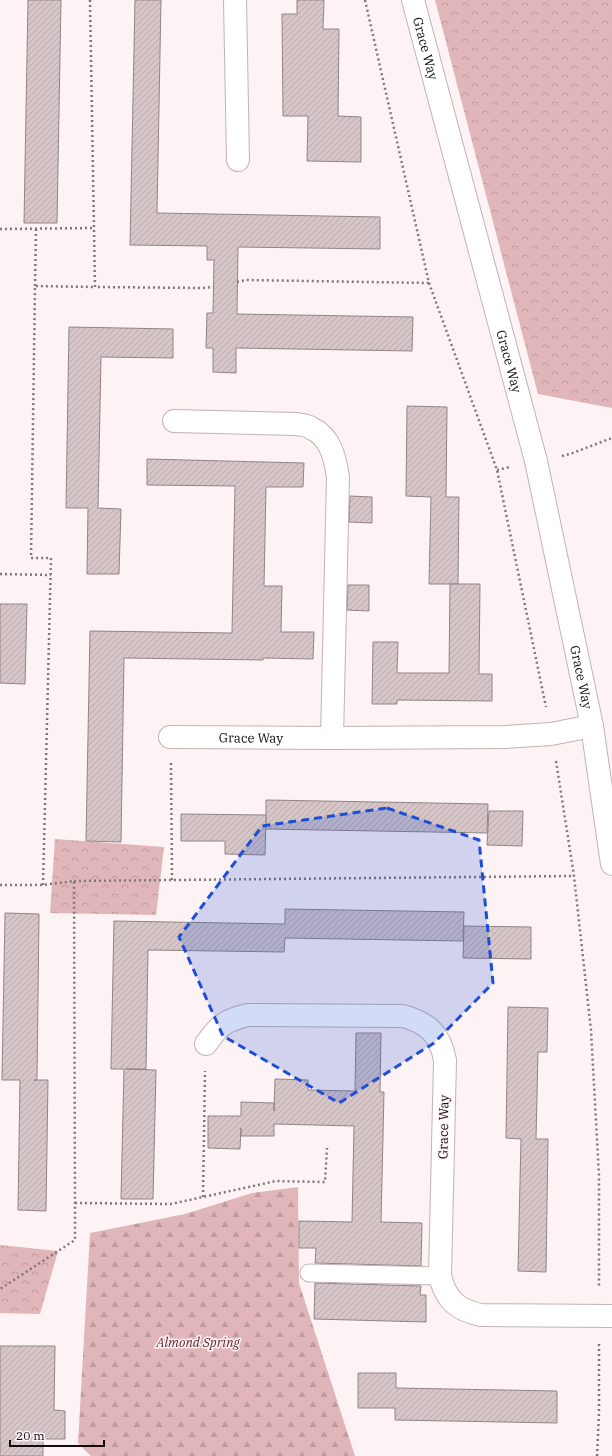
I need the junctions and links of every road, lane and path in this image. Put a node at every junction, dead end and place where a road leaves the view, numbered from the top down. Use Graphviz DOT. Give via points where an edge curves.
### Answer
graph roads {
  1 [pos="90,0"];
  2 [pos="235,0"];
  3 [pos="413,0"];
  4 [pos="238,160"];
  5 [pos="94,228"];
  6 [pos="0,229"];
  7 [pos="36,229"];
  8 [pos="237,282"];
  9 [pos="429,283"];
  10 [pos="35,286"];
  11 [pos="95,287"];
  12 [pos="214,287"];
  13 [pos="174,421"];
  14 [pos="0,574"];
  15 [pos="51,575"];
  16 [pos="592,726"];
  17 [pos="170,737"];
  18 [pos="332,738"];
  19 [pos="612,864"];
  20 [pos="574,876"];
  21 [pos="172,881"];
  22 [pos="74,882"];
  23 [pos="0,885"];
  24 [pos="43,885"];
  25 [pos="206,1044"];
  26 [pos="327,1148"];
  27 [pos="203,1197"];
  28 [pos="75,1203"];
  29 [pos="309,1273"];
  30 [pos="440,1276"];
  31 [pos="0,1289"];
  32 [pos="612,1316"];
  1 -- 5 [label="path"];
  2 -- 4 [label="street"];
  3 -- 16 [label="street, Grace Way" via="536,461"];
  5 -- 7 [label="path"];
  5 -- 11 [label="path"];
  6 -- 7 [label="path"];
  7 -- 10 [label="path"];
  8 -- 9 [label="path" via="246,280"];
  10 -- 11 [label="path"];
  10 -- 15 [label="path" via="31,558 51,558"];
  11 -- 12 [label="path"];
  13 -- 18 [label="street" via="296,424 311,428 326,440 333,451 338,477"];
  14 -- 15 [label="path"];
  15 -- 24 [label="path"];
  16 -- 18 [label="street, Grace Way" via="551,734 506,737"];
  16 -- 19 [label="street, Grace Way"];
  17 -- 18 [label="street, Grace Way"];
  17 -- 21 [label="path"];
  20 -- 21 [label="path"];
  21 -- 22 [label="path"];
  22 -- 24 [label="path"];
  22 -- 28 [label="path"];
  23 -- 24 [label="path"];
  25 -- 27 [label="path"];
  25 -- 30 [label="street, Grace Way" via="223,1023 248,1015 403,1016 429,1027 443,1049 445,1060"];
  26 -- 27 [label="path" via="325,1182 276,1181"];
  27 -- 28 [label="path" via="171,1204"];
  28 -- 31 [label="path" via="75,1240"];
  29 -- 30 [label="lane"];
  30 -- 32 [label="street, Grace Way" via="443,1290 449,1298 467,1312 481,1315"];
}
